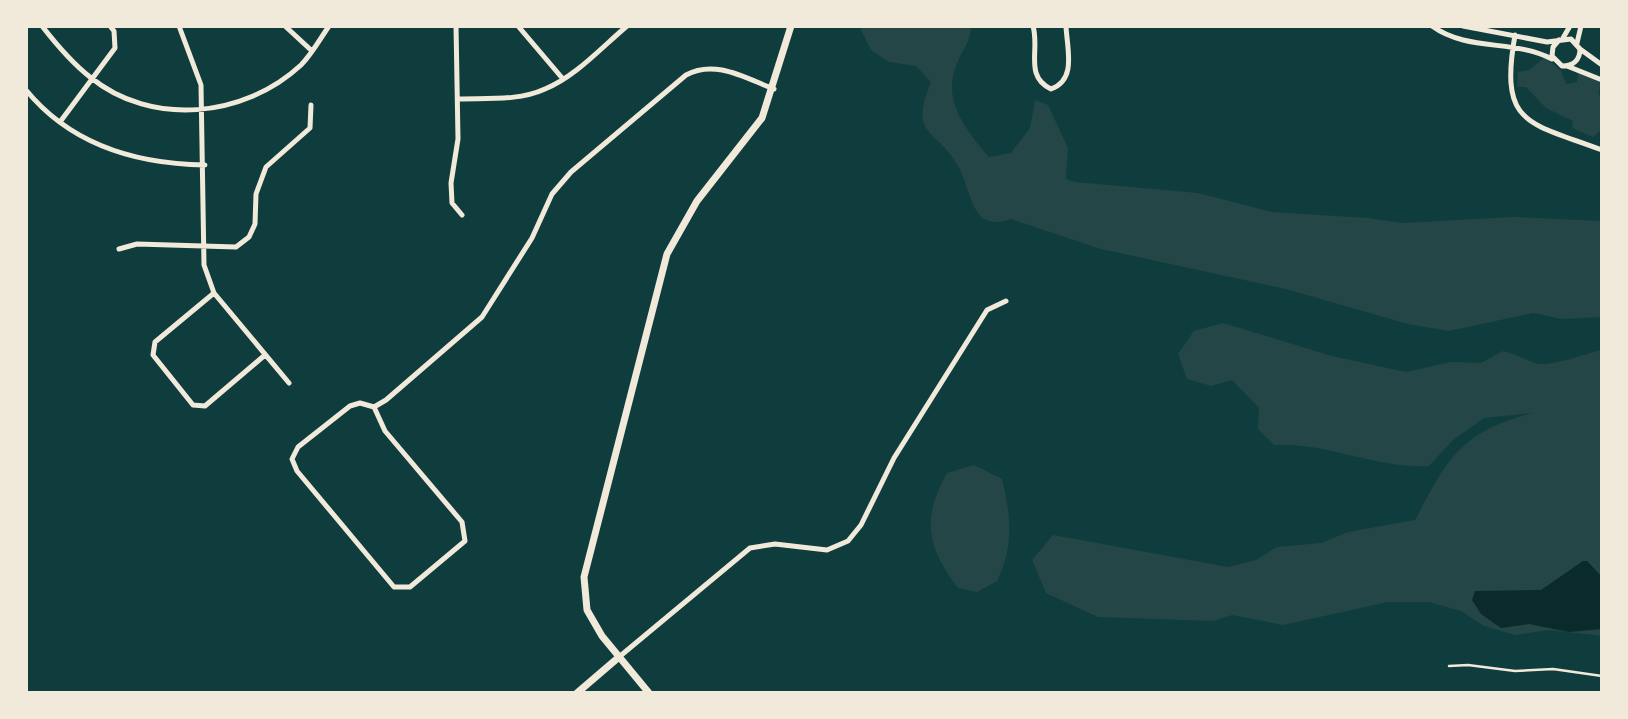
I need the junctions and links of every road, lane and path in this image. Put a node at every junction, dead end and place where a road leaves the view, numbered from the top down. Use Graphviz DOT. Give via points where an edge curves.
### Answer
graph roads {
  1 [pos="42,26"];
  2 [pos="110,26"];
  3 [pos="179,26"];
  4 [pos="285,26"];
  5 [pos="329,26"];
  6 [pos="456,26"];
  7 [pos="518,26"];
  8 [pos="627,26"];
  9 [pos="791,26"];
  10 [pos="1033,26"];
  11 [pos="1066,26"];
  12 [pos="1432,26"];
  13 [pos="1463,26"];
  14 [pos="1570,26"];
  15 [pos="1581,26"];
  16 [pos="1515,35"];
  17 [pos="1561,39"];
  18 [pos="1513,46"];
  19 [pos="1578,46"];
  20 [pos="312,51"];
  21 [pos="1555,61"];
  22 [pos="1602,65"];
  23 [pos="1567,66"];
  24 [pos="92,79"];
  25 [pos="563,79"];
  26 [pos="1602,80"];
  27 [pos="774,89"];
  28 [pos="26,90"];
  29 [pos="459,99"];
  30 [pos="311,104"];
  31 [pos="204,110"];
  32 [pos="60,122"];
  33 [pos="1602,150"];
  34 [pos="205,166"];
  35 [pos="462,215"];
  36 [pos="205,245"];
  37 [pos="119,248"];
  38 [pos="214,293"];
  39 [pos="1006,301"];
  40 [pos="265,355"];
  41 [pos="289,383"];
  42 [pos="374,407"];
  43 [pos="619,657"];
  44 [pos="1449,666"];
  45 [pos="1602,676"];
  46 [pos="577,693"];
  47 [pos="649,693"];
  1 -- 24 [label="street"];
  2 -- 24 [label="street" via="115,48"];
  3 -- 31 [label="street" via="201,85"];
  4 -- 20 [label="street"];
  5 -- 20 [label="street"];
  6 -- 29 [label="street"];
  7 -- 25 [label="street"];
  8 -- 25 [label="street"];
  9 -- 27 [label="main road"];
  10 -- 11 [label="street" via="1037,37 1034,72 1039,83 1051,89 1062,85 1069,75"];
  12 -- 18 [label="street" via="1461,41"];
  13 -- 16 [label="street"];
  14 -- 17 [label="street"];
  15 -- 19 [label="street"];
  16 -- 17 [label="street" via="1547,42"];
  16 -- 18 [label="street"];
  17 -- 19 [label="street"];
  17 -- 21 [label="street" via="1552,52"];
  18 -- 21 [label="street"];
  18 -- 33 [label="street" via="1509,88 1526,121"];
  19 -- 22 [label="street"];
  19 -- 23 [label="street" via="1576,62"];
  20 -- 31 [label="street" via="285,78 258,95"];
  21 -- 23 [label="street"];
  23 -- 26 [label="street"];
  24 -- 31 [label="street" via="150,107"];
  24 -- 32 [label="street"];
  25 -- 29 [label="street" via="545,90 520,96"];
  27 -- 42 [label="street" via="717,68 699,68 686,75 571,172 552,194 532,238 482,317"];
  27 -- 43 [label="main road" via="755,128 677,231 657,284 584,577 587,610"];
  28 -- 32 [label="street"];
  29 -- 35 [label="street" via="451,183 452,203"];
  30 -- 36 [label="street" via="310,128 274,157 259,181 255,224 249,237 236,247"];
  31 -- 34 [label="street"];
  32 -- 34 [label="street" via="85,139 122,154 164,164"];
  34 -- 36 [label="street"];
  36 -- 37 [label="street"];
  36 -- 38 [label="street" via="204,265"];
  38 -- 40 [label="street"];
  38 -- 40 [label="street" via="155,342 153,355 193,405 205,406"];
  39 -- 43 [label="street" via="987,310 894,457 861,525 848,541 827,550 775,544 750,548"];
  40 -- 41 [label="street"];
  42 -- 42 [label="street" via="350,406 298,447 292,459 394,587 401,589 410,587 465,541 466,535 462,522 385,430"];
  43 -- 46 [label="main road"];
  43 -- 47 [label="main road"];
  44 -- 45 [label="lane" via="1553,669"];
}
